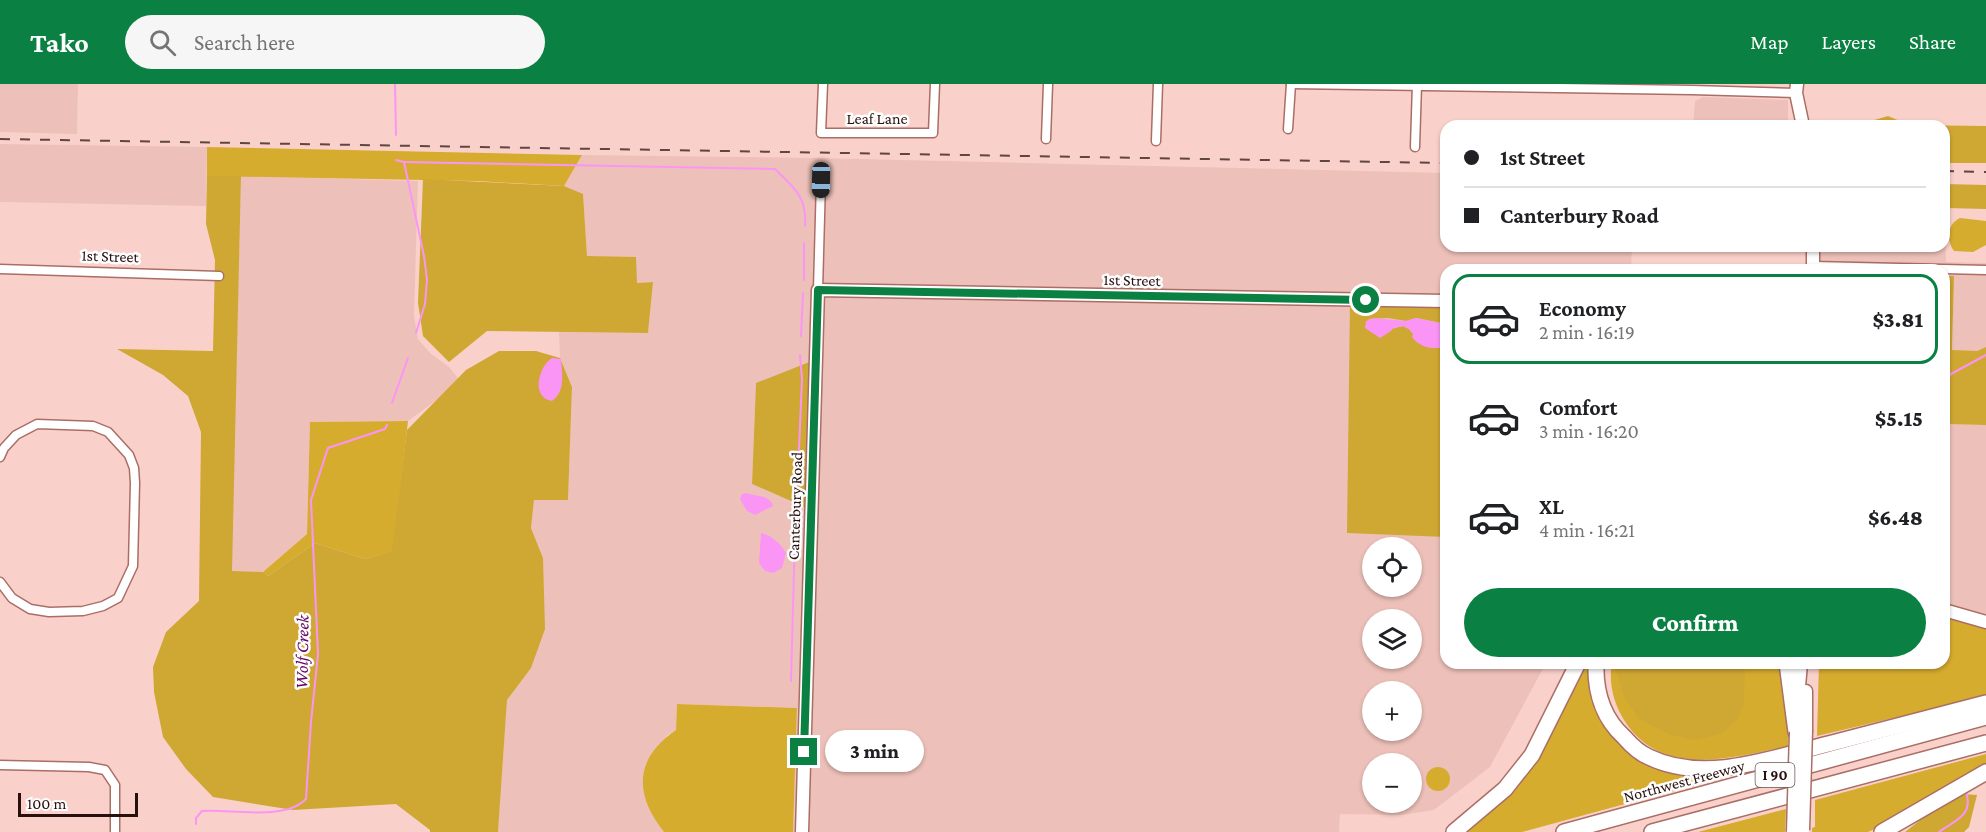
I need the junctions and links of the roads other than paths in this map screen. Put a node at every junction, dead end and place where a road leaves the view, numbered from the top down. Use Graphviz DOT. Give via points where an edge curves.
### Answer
graph roads {
  1 [pos="823,84"];
  2 [pos="935,84"];
  3 [pos="1048,84"];
  4 [pos="1158,84"];
  5 [pos="1292,84"];
  6 [pos="1417,85"];
  7 [pos="1554,86"];
  8 [pos="1693,87"];
  9 [pos="1796,89"];
  10 [pos="1802,120"];
  11 [pos="1288,129"];
  12 [pos="1046,139"];
  13 [pos="1156,141"];
  14 [pos="1415,147"];
  15 [pos="821,180"];
  16 [pos="0,269"];
  17 [pos="1950,270"];
  18 [pos="1986,270"];
  19 [pos="219,276"];
  20 [pos="818,290"];
  21 [pos="1440,301"];
  22 [pos="0,457"];
  23 [pos="0,582"];
  24 [pos="1950,612"];
  25 [pos="1986,622"];
  26 [pos="1575,669"];
  27 [pos="1596,669"];
  28 [pos="1787,669"];
  29 [pos="1803,669"];
  30 [pos="1986,703"];
  31 [pos="1986,717"];
  32 [pos="1801,731"];
  33 [pos="1986,743"];
  34 [pos="0,765"];
  35 [pos="1986,772"];
  36 [pos="1800,831"];
  37 [pos="115,832"];
  38 [pos="802,832"];
  39 [pos="1454,832"];
  40 [pos="1564,832"];
  41 [pos="1652,832"];
  42 [pos="1882,832"];
  1 -- 2 [label="street, Leaf Lane" via="821,133 933,133"];
  3 -- 12 [label="street"];
  4 -- 13 [label="street"];
  5 -- 6 [label="street"];
  5 -- 11 [label="street"];
  6 -- 7 [label="street"];
  6 -- 14 [label="street"];
  7 -- 8 [label="street"];
  8 -- 9 [label="street"];
  9 -- 10 [label="street"];
  15 -- 20 [label="street, Canterbury Road"];
  16 -- 19 [label="street, 1st Street"];
  17 -- 18 [label="street"];
  20 -- 21 [label="street, 1st Street"];
  20 -- 38 [label="street, Canterbury Road"];
  22 -- 23 [label="street" via="16,435 37,424 93,426 108,432 129,455 135,483 133,566 118,598 83,611 49,612 30,609 12,598"];
  24 -- 25 [label="street"];
  26 -- 39 [label="highway" via="1532,755 1505,789"];
  27 -- 30 [label="highway" via="1599,697 1616,730 1646,756 1687,768 1755,762"];
  28 -- 32 [label="highway"];
  29 -- 32 [label="street"];
  31 -- 40 [label="highway, Northwest Freeway / I 90"];
  32 -- 36 [label="street, bridge"];
  33 -- 41 [label="highway, I 90"];
  34 -- 37 [label="street" via="105,770 115,785"];
  35 -- 42 [label="highway"];
}
